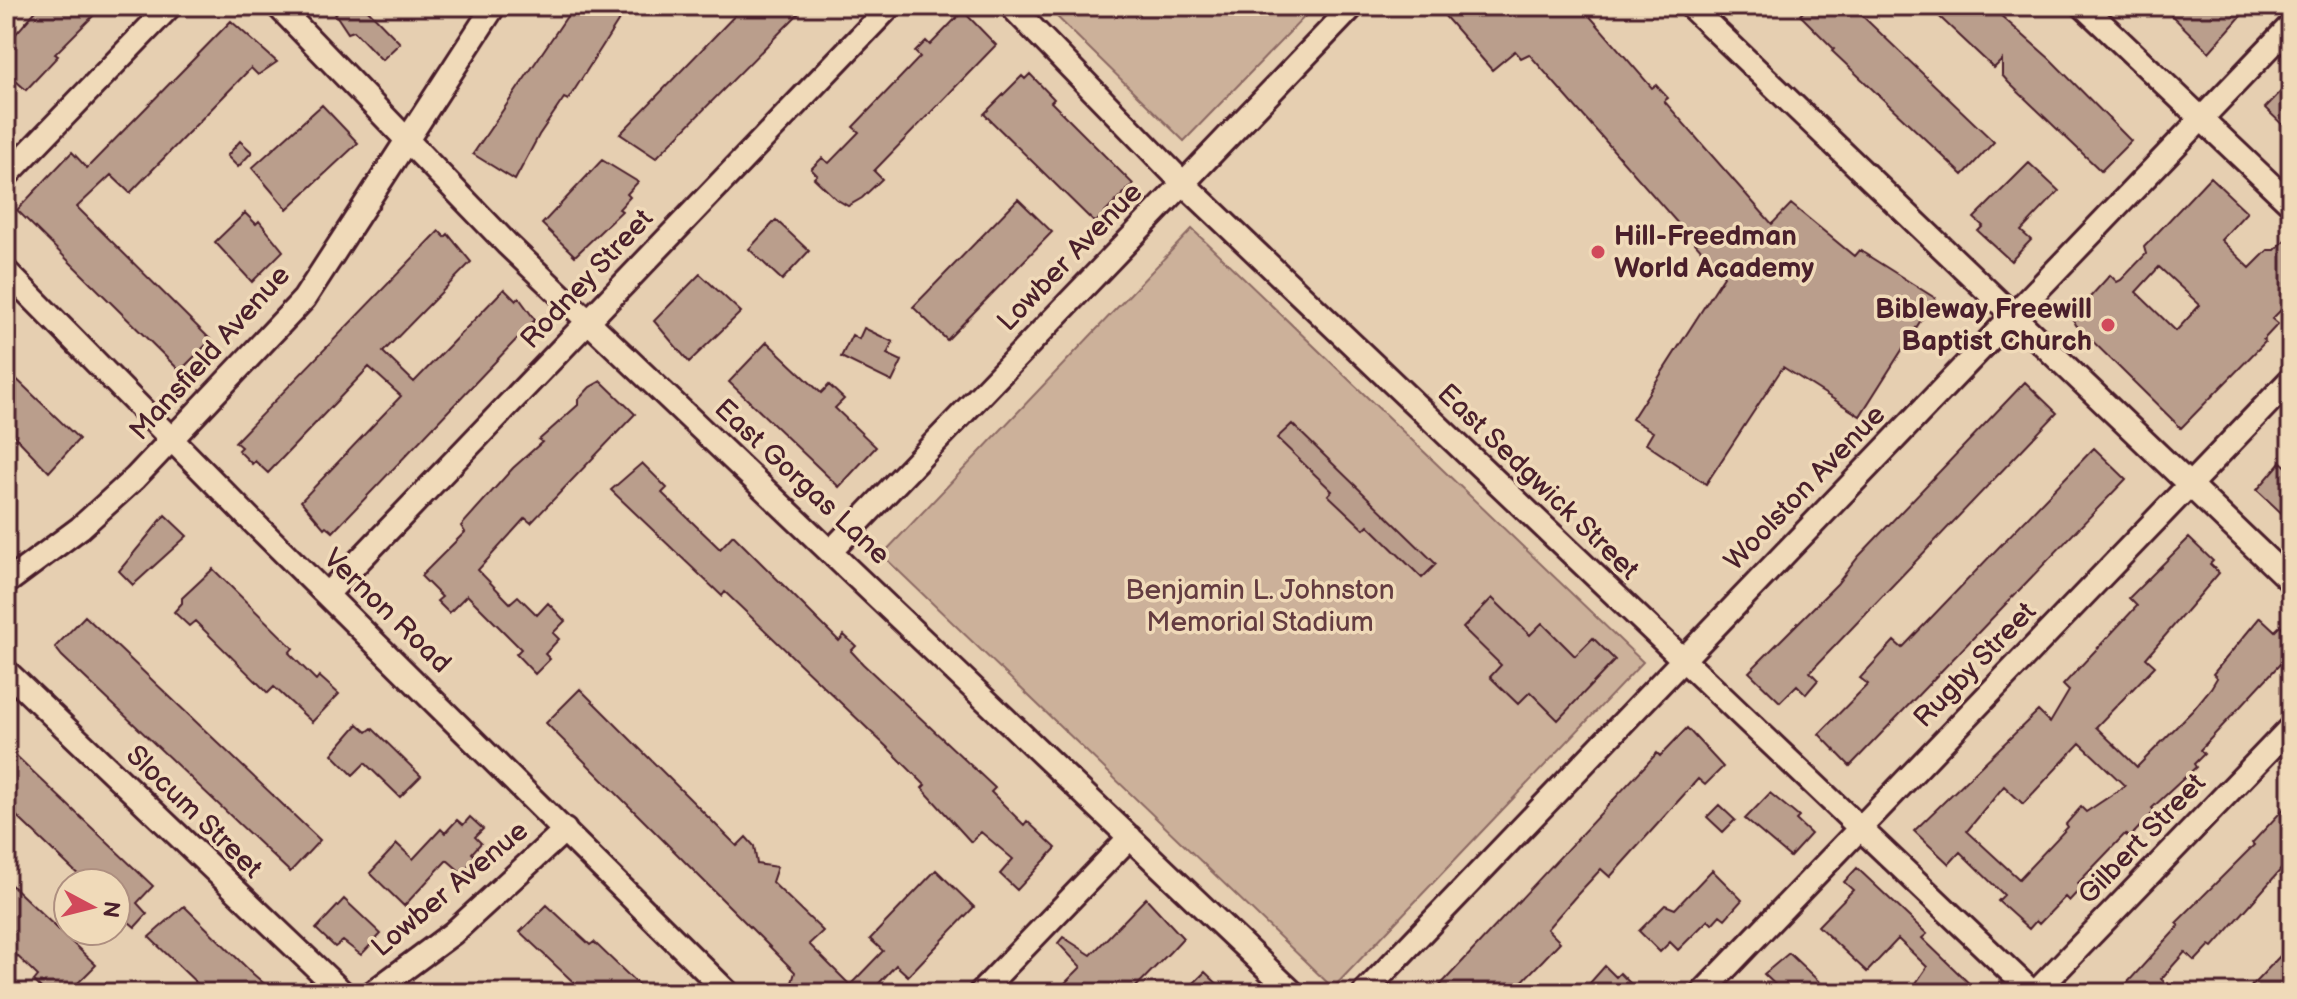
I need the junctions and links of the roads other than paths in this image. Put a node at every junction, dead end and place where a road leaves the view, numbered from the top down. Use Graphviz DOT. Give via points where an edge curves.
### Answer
graph roads {
  1 [pos="170,6"];
  2 [pos="278,6"];
  3 [pos="494,6"];
  4 [pos="890,6"];
  5 [pos="1011,6"];
  6 [pos="1353,6"];
  7 [pos="1690,6"];
  8 [pos="2083,6"];
  9 [pos="2291,25"];
  10 [pos="2202,119"];
  11 [pos="407,143"];
  12 [pos="6,176"];
  13 [pos="1182,182"];
  14 [pos="2291,204"];
  15 [pos="6,271"];
  16 [pos="2012,315"];
  17 [pos="591,320"];
  18 [pos="2291,379"];
  19 [pos="173,440"];
  20 [pos="2189,485"];
  21 [pos="832,550"];
  22 [pos="2291,582"];
  23 [pos="6,583"];
  24 [pos="327,594"];
  25 [pos="1683,660"];
  26 [pos="6,671"];
  27 [pos="2291,727"];
  28 [pos="1859,829"];
  29 [pos="565,830"];
  30 [pos="1130,837"];
  31 [pos="343,993"];
  32 [pos="372,993"];
  33 [pos="728,993"];
  34 [pos="980,993"];
  35 [pos="1293,993"];
  36 [pos="1364,993"];
  37 [pos="1702,993"];
  38 [pos="2034,993"];
  1 -- 12 [label="street"];
  2 -- 11 [label="street, East Gorgas Lane"];
  3 -- 11 [label="street, Mansfield Avenue"];
  4 -- 17 [label="street, Rodney Street"];
  5 -- 13 [label="street, East Sedgwick Street"];
  6 -- 13 [label="street, Lowber Avenue"];
  7 -- 16 [label="street"];
  8 -- 10 [label="street"];
  9 -- 10 [label="street, Woolston Avenue"];
  10 -- 14 [label="street"];
  10 -- 16 [label="street, Woolston Avenue"];
  11 -- 17 [label="street, East Gorgas Lane"];
  11 -- 19 [label="street, Mansfield Avenue" via="304,299"];
  13 -- 21 [label="street, Lowber Avenue"];
  13 -- 25 [label="street, East Sedgwick Street"];
  15 -- 19 [label="street, Vernon Road"];
  16 -- 20 [label="street"];
  16 -- 25 [label="street, Woolston Avenue"];
  17 -- 21 [label="street, East Gorgas Lane"];
  17 -- 24 [label="street, Rodney Street"];
  18 -- 20 [label="street, Rugby Street"];
  19 -- 23 [label="street, Mansfield Avenue" via="80,528"];
  19 -- 24 [label="street, Vernon Road"];
  20 -- 22 [label="street"];
  20 -- 28 [label="street, Rugby Street"];
  21 -- 30 [label="street, East Gorgas Lane"];
  24 -- 29 [label="street, Vernon Road"];
  25 -- 28 [label="street, East Sedgwick Street"];
  25 -- 36 [label="street, Woolston Avenue"];
  26 -- 31 [label="street, Slocum Street"];
  27 -- 38 [label="street, Gilbert Street"];
  28 -- 37 [label="street, Rugby Street"];
  28 -- 38 [label="street, East Sedgwick Street"];
  29 -- 32 [label="street, Lowber Avenue" via="453,933"];
  29 -- 33 [label="street, Vernon Road"];
  30 -- 34 [label="street"];
  30 -- 35 [label="street, East Gorgas Lane"];
}
